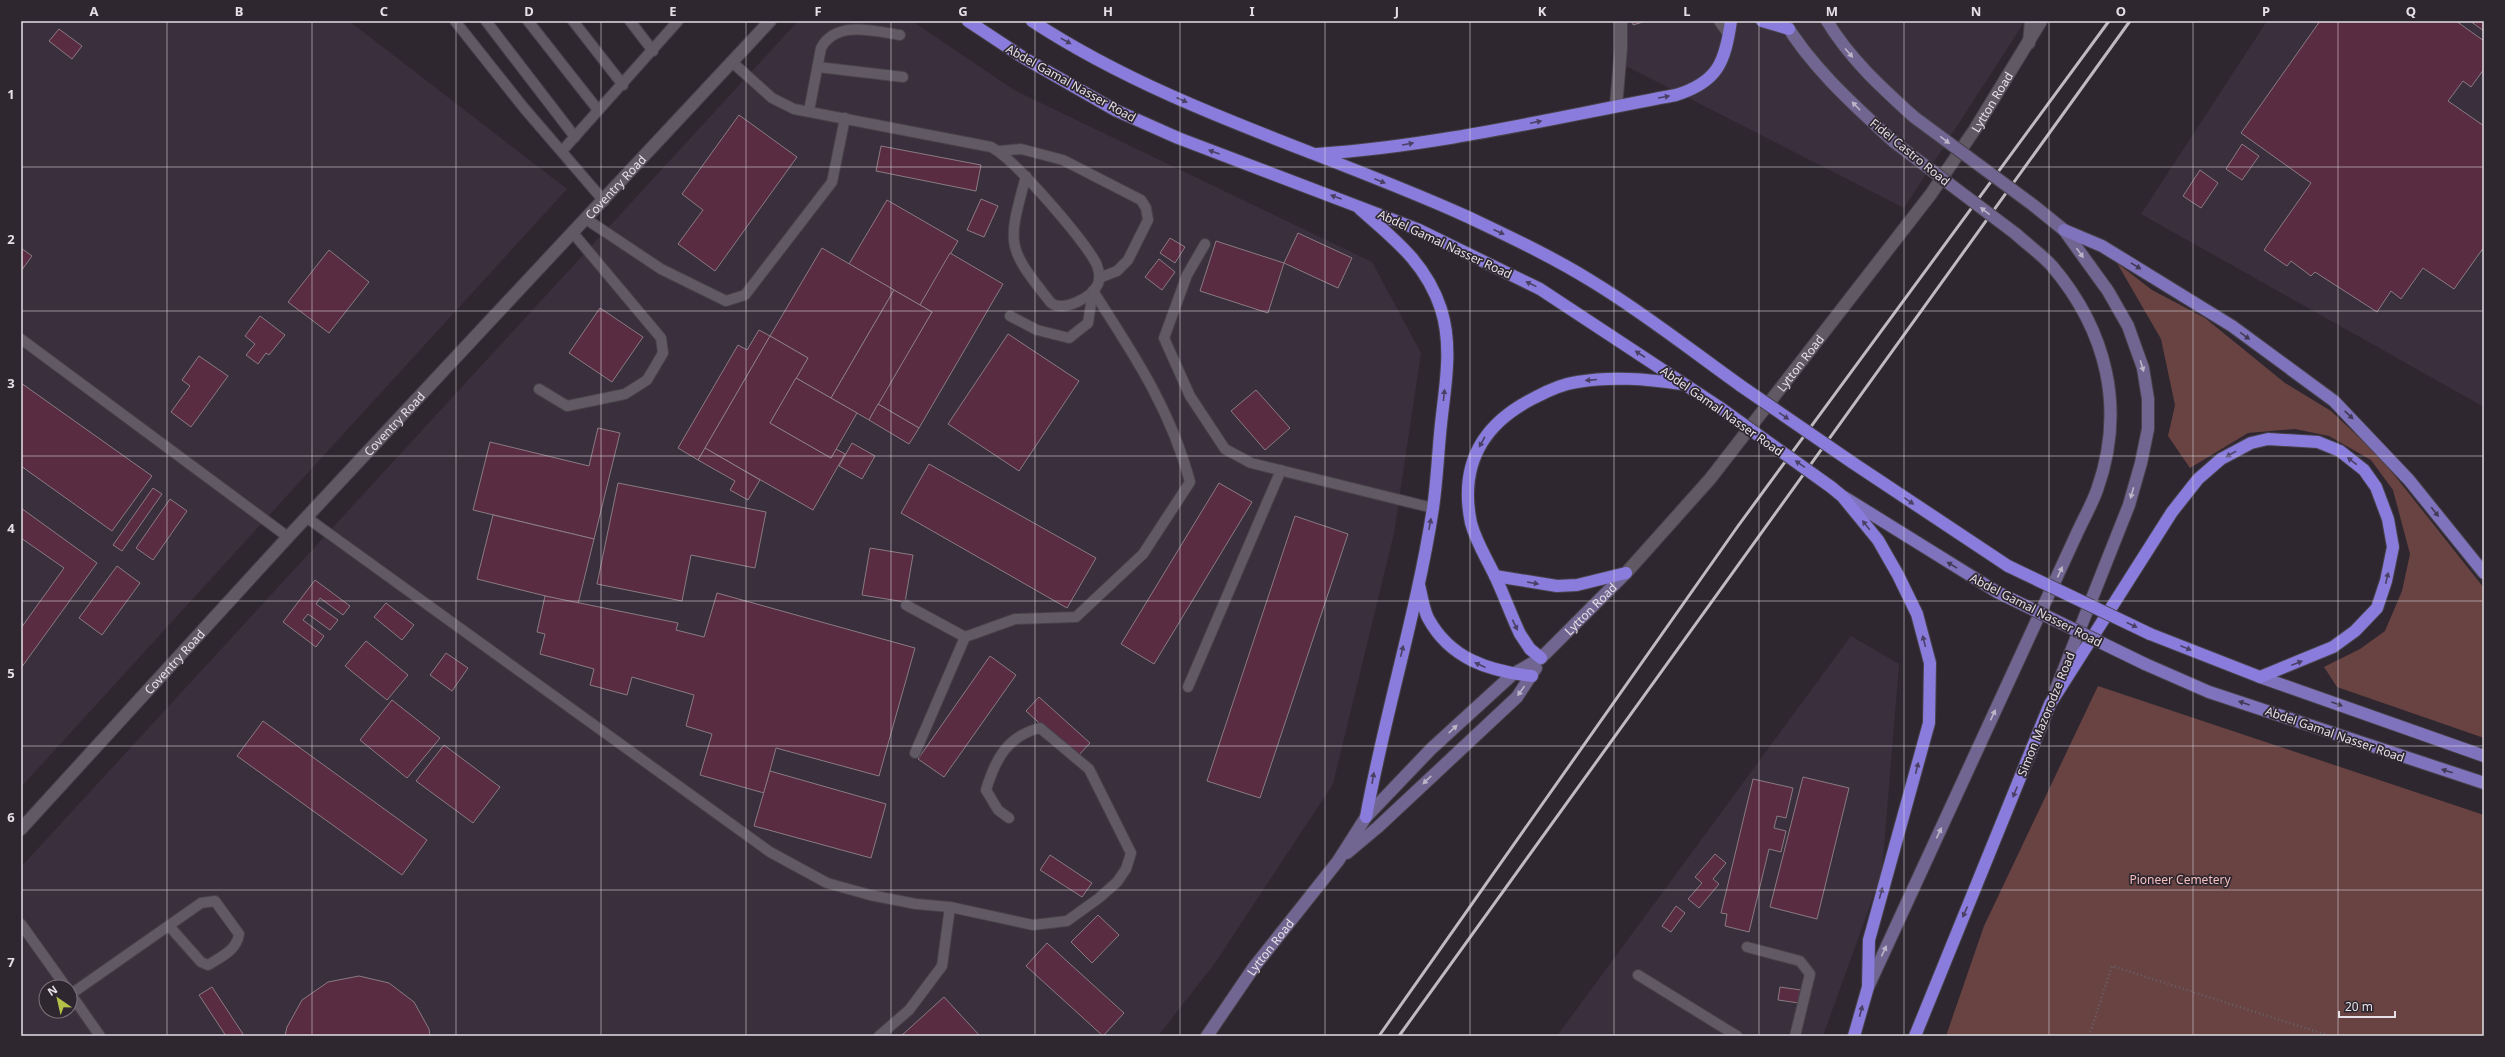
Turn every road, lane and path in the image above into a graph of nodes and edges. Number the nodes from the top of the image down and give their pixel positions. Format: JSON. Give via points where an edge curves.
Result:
{"nodes":[{"id":1,"x":455,"y":21,"type":"edge"},
{"id":2,"x":486,"y":21,"type":"edge"},
{"id":3,"x":528,"y":21,"type":"edge"},
{"id":4,"x":573,"y":21,"type":"edge"},
{"id":5,"x":630,"y":21,"type":"edge"},
{"id":6,"x":770,"y":21,"type":"edge"},
{"id":7,"x":968,"y":21,"type":"edge"},
{"id":8,"x":1032,"y":21,"type":"edge"},
{"id":9,"x":1621,"y":21,"type":"edge"},
{"id":10,"x":1719,"y":21,"type":"edge"},
{"id":11,"x":1732,"y":21,"type":"edge"},
{"id":12,"x":1762,"y":21,"type":"edge"},
{"id":13,"x":1827,"y":21,"type":"edge"},
{"id":14,"x":2031,"y":21,"type":"edge"},
{"id":15,"x":2041,"y":21,"type":"edge"},
{"id":16,"x":674,"y":23,"type":"edge"},
{"id":17,"x":1787,"y":25,"type":"edge"},
{"id":18,"x":900,"y":34,"type":"dead end"},
{"id":19,"x":1729,"y":35,"type":"junction"},
{"id":20,"x":2029,"y":42,"type":"junction"},
{"id":21,"x":653,"y":51,"type":"junction"},
{"id":22,"x":732,"y":62,"type":"junction"},
{"id":23,"x":818,"y":67,"type":"junction"},
{"id":24,"x":903,"y":77,"type":"dead end"},
{"id":25,"x":623,"y":85,"type":"junction"},
{"id":26,"x":1616,"y":106,"type":"junction"},
{"id":27,"x":598,"y":110,"type":"junction"},
{"id":28,"x":809,"y":111,"type":"junction"},
{"id":29,"x":845,"y":118,"type":"junction"},
{"id":30,"x":575,"y":137,"type":"junction"},
{"id":31,"x":562,"y":151,"type":"junction"},
{"id":32,"x":999,"y":151,"type":"junction"},
{"id":33,"x":1314,"y":154,"type":"junction"},
{"id":34,"x":1026,"y":176,"type":"junction"},
{"id":35,"x":604,"y":201,"type":"junction"},
{"id":36,"x":1354,"y":203,"type":"junction"},
{"id":37,"x":586,"y":219,"type":"junction"},
{"id":38,"x":2064,"y":230,"type":"junction"},
{"id":39,"x":573,"y":233,"type":"junction"},
{"id":40,"x":1205,"y":244,"type":"dead end"},
{"id":41,"x":1100,"y":278,"type":"junction"},
{"id":42,"x":1093,"y":291,"type":"junction"},
{"id":43,"x":1010,"y":316,"type":"dead end"},
{"id":44,"x":21,"y":339,"type":"edge"},
{"id":45,"x":1685,"y":384,"type":"junction"},
{"id":46,"x":539,"y":389,"type":"dead end"},
{"id":47,"x":1281,"y":470,"type":"junction"},
{"id":48,"x":1842,"y":496,"type":"junction"},
{"id":49,"x":1433,"y":508,"type":"junction"},
{"id":50,"x":306,"y":517,"type":"junction"},
{"id":51,"x":288,"y":537,"type":"junction"},
{"id":52,"x":1626,"y":573,"type":"junction"},
{"id":53,"x":2484,"y":573,"type":"edge"},
{"id":54,"x":1495,"y":576,"type":"junction"},
{"id":55,"x":1418,"y":584,"type":"junction"},
{"id":56,"x":906,"y":606,"type":"dead end"},
{"id":57,"x":964,"y":637,"type":"junction"},
{"id":58,"x":1541,"y":658,"type":"junction"},
{"id":59,"x":1513,"y":674,"type":"junction"},
{"id":60,"x":1532,"y":676,"type":"junction"},
{"id":61,"x":2260,"y":677,"type":"junction"},
{"id":62,"x":1188,"y":687,"type":"dead end"},
{"id":63,"x":2050,"y":704,"type":"junction"},
{"id":64,"x":915,"y":753,"type":"dead end"},
{"id":65,"x":2484,"y":756,"type":"edge"},
{"id":66,"x":2484,"y":783,"type":"edge"},
{"id":67,"x":1366,"y":817,"type":"junction"},
{"id":68,"x":1009,"y":818,"type":"dead end"},
{"id":69,"x":21,"y":829,"type":"edge"},
{"id":70,"x":1338,"y":861,"type":"junction"},
{"id":71,"x":950,"y":907,"type":"junction"},
{"id":72,"x":21,"y":924,"type":"edge"},
{"id":73,"x":169,"y":926,"type":"junction"},
{"id":74,"x":1747,"y":947,"type":"dead end"},
{"id":75,"x":1638,"y":975,"type":"dead end"},
{"id":76,"x":60,"y":979,"type":"edge"},
{"id":77,"x":78,"y":985,"type":"edge"},
{"id":78,"x":1868,"y":987,"type":"junction"},
{"id":79,"x":78,"y":1004,"type":"edge"},
{"id":80,"x":100,"y":1036,"type":"edge"},
{"id":81,"x":879,"y":1036,"type":"edge"},
{"id":82,"x":1207,"y":1036,"type":"edge"},
{"id":83,"x":1737,"y":1036,"type":"edge"},
{"id":84,"x":1795,"y":1036,"type":"edge"},
{"id":85,"x":1854,"y":1036,"type":"edge"},
{"id":86,"x":1915,"y":1036,"type":"edge"},
{"id":87,"x":2089,"y":1036,"type":"edge"},
{"id":88,"x":2330,"y":1036,"type":"edge"}],
"edges":[{"from":1,"to":31,"type":"lane","via":[[524,108]]},
{"from":2,"to":30,"type":"lane"},
{"from":3,"to":27,"type":"lane"},
{"from":4,"to":25,"type":"lane"},
{"from":5,"to":21,"type":"lane"},
{"from":6,"to":22,"type":"street","name":"Coventry Road"},
{"from":36,"to":7,"type":"highway","name":"Abdel Gamal Nasser Road","one_way":true,"via":[[1178,138],[1115,110],[1024,58]]},
{"from":8,"to":33,"type":"highway","one_way":true,"via":[[1127,74],[1187,102]]},
{"from":9,"to":26,"type":"street"},
{"from":10,"to":19,"type":"lane"},
{"from":11,"to":19,"type":"highway"},
{"from":12,"to":17,"type":"highway"},
{"from":13,"to":38,"type":"main road","name":"Simon Mazorodze Road","one_way":true,"bridge":true,"via":[[1840,42],[1871,77],[1914,117]]},
{"from":14,"to":20,"type":"street"},
{"from":15,"to":20,"type":"street","name":"Lytton Road"},
{"from":16,"to":21,"type":"lane"},
{"from":78,"to":17,"type":"main road","name":"Fidel Castro Road","one_way":true,"bridge":true,"via":[[2097,489],[2104,462],[2112,406],[2107,373],[2097,338],[2078,302],[2051,266],[2016,234],[1894,142],[1857,108]]},
{"from":18,"to":23,"type":"lane","via":[[860,29],[836,33],[826,40],[821,48]]},
{"from":26,"to":19,"type":"highway","one_way":true,"via":[[1695,89],[1713,76],[1723,61]]},
{"from":20,"to":52,"type":"street","name":"Lytton Road","via":[[1975,129],[1926,200],[1710,479]]},
{"from":21,"to":25,"type":"lane"},
{"from":22,"to":28,"type":"lane","via":[[772,98],[794,109]]},
{"from":22,"to":35,"type":"street","name":"Coventry Road"},
{"from":23,"to":24,"type":"lane"},
{"from":23,"to":28,"type":"lane"},
{"from":25,"to":27,"type":"lane"},
{"from":33,"to":26,"type":"highway","one_way":true,"via":[[1367,151],[1522,126]]},
{"from":27,"to":30,"type":"lane"},
{"from":28,"to":29,"type":"lane"},
{"from":29,"to":32,"type":"lane","via":[[992,147]]},
{"from":29,"to":37,"type":"lane","via":[[832,182],[745,295],[726,301],[661,269]]},
{"from":30,"to":31,"type":"lane"},
{"from":31,"to":35,"type":"lane"},
{"from":32,"to":34,"type":"lane"},
{"from":32,"to":41,"type":"lane","via":[[1021,149],[1063,160],[1141,200],[1146,208],[1148,220],[1128,260],[1117,270]]},
{"from":33,"to":61,"type":"highway","one_way":true,"bridge":true,"via":[[1466,216],[1593,282],[1853,464],[2008,566],[2150,634]]},
{"from":34,"to":41,"type":"lane","via":[[1092,255]]},
{"from":34,"to":42,"type":"lane","via":[[1012,227],[1016,255],[1056,307],[1068,307]]},
{"from":35,"to":37,"type":"street","name":"Coventry Road"},
{"from":45,"to":36,"type":"highway","name":"Abdel Gamal Nasser Road","one_way":true,"via":[[1540,289],[1416,229]]},
{"from":49,"to":36,"type":"highway","one_way":true,"via":[[1448,338],[1430,284],[1412,255]]},
{"from":37,"to":39,"type":"street","name":"Coventry Road"},
{"from":38,"to":53,"type":"main road","one_way":true,"via":[[2102,246],[2232,326],[2334,401],[2409,480]]},
{"from":38,"to":63,"type":"main road","name":"Simon Mazorodze Road","one_way":true,"via":[[2108,291],[2128,326],[2143,368],[2148,399],[2148,429],[2141,463],[2115,544]]},
{"from":39,"to":46,"type":"lane","via":[[661,338],[664,353],[647,380],[625,394],[567,406]]},
{"from":39,"to":50,"type":"street","name":"Coventry Road"},
{"from":40,"to":47,"type":"lane","via":[[1186,275],[1164,338],[1190,396],[1225,449],[1251,462]]},
{"from":41,"to":42,"type":"lane"},
{"from":42,"to":43,"type":"lane","via":[[1088,323],[1069,338],[1037,330]]},
{"from":42,"to":57,"type":"lane","via":[[1162,404],[1181,448],[1190,482],[1143,554],[1076,617],[1015,619]]},
{"from":44,"to":51,"type":"lane"},
{"from":48,"to":45,"type":"highway","name":"Abdel Gamal Nasser Road","one_way":true,"bridge":true},
{"from":45,"to":54,"type":"highway","one_way":true,"via":[[1634,377],[1575,382],[1524,403],[1488,431],[1474,456],[1468,479],[1468,497],[1472,524]]},
{"from":47,"to":49,"type":"lane"},
{"from":47,"to":62,"type":"lane"},
{"from":66,"to":48,"type":"main road","name":"Abdel Gamal Nasser Road","one_way":true,"bridge":true,"via":[[2209,692],[2145,664],[1997,592]]},
{"from":78,"to":48,"type":"highway","one_way":true,"via":[[1869,940],[1929,723],[1930,663],[1917,614],[1898,575],[1878,540]]},
{"from":55,"to":49,"type":"highway","one_way":true},
{"from":50,"to":51,"type":"street","name":"Coventry Road"},
{"from":50,"to":71,"type":"lane","via":[[770,852],[826,882],[916,904]]},
{"from":51,"to":69,"type":"street","name":"Coventry Road"},
{"from":54,"to":52,"type":"highway","one_way":true,"via":[[1557,586],[1577,585]]},
{"from":52,"to":58,"type":"main road","name":"Lytton Road"},
{"from":54,"to":58,"type":"highway","one_way":true,"via":[[1520,634],[1530,649]]},
{"from":59,"to":55,"type":"highway","one_way":true,"via":[[1479,665],[1450,646],[1428,617]]},
{"from":67,"to":55,"type":"highway","one_way":true,"via":[[1379,747]]},
{"from":56,"to":57,"type":"lane"},
{"from":57,"to":64,"type":"lane"},
{"from":58,"to":59,"type":"main road","name":"Lytton Road"},
{"from":58,"to":60,"type":"main road","name":"Lytton Road"},
{"from":59,"to":60,"type":"highway"},
{"from":67,"to":59,"type":"main road","name":"Lytton Road","one_way":true,"via":[[1431,749]]},
{"from":60,"to":70,"type":"main road","name":"Lytton Road","one_way":true,"via":[[1517,697]]},
{"from":61,"to":63,"type":"highway","one_way":true,"via":[[2327,650],[2344,639],[2377,608],[2386,581],[2393,547],[2388,519],[2376,487],[2364,470],[2346,456],[2318,442],[2268,439],[2251,443],[2221,459],[2198,479],[2172,512]]},
{"from":61,"to":65,"type":"main road","one_way":true},
{"from":63,"to":86,"type":"highway","name":"Simon Mazorodze Road","one_way":true},
{"from":67,"to":70,"type":"main road","name":"Lytton Road"},
{"from":68,"to":71,"type":"lane","via":[[998,810],[986,790],[993,767],[1006,746],[1026,732],[1040,728],[1089,769],[1131,853],[1126,869],[1117,882],[1067,921],[1033,925]]},
{"from":70,"to":82,"type":"main road","name":"Lytton Road","via":[[1254,967]]},
{"from":71,"to":81,"type":"lane","via":[[942,966],[909,1010]]},
{"from":72,"to":76,"type":"lane"},
{"from":73,"to":73,"type":"lane","via":[[200,962],[208,965],[238,943],[239,934],[215,901],[201,903]]},
{"from":73,"to":77,"type":"lane"},
{"from":74,"to":84,"type":"lane","via":[[1800,961],[1810,974]]},
{"from":75,"to":83,"type":"lane"},
{"from":85,"to":78,"type":"highway","one_way":true},
{"from":79,"to":80,"type":"lane"},
{"from":87,"to":88,"type":"path","via":[[2112,966]]}]}
